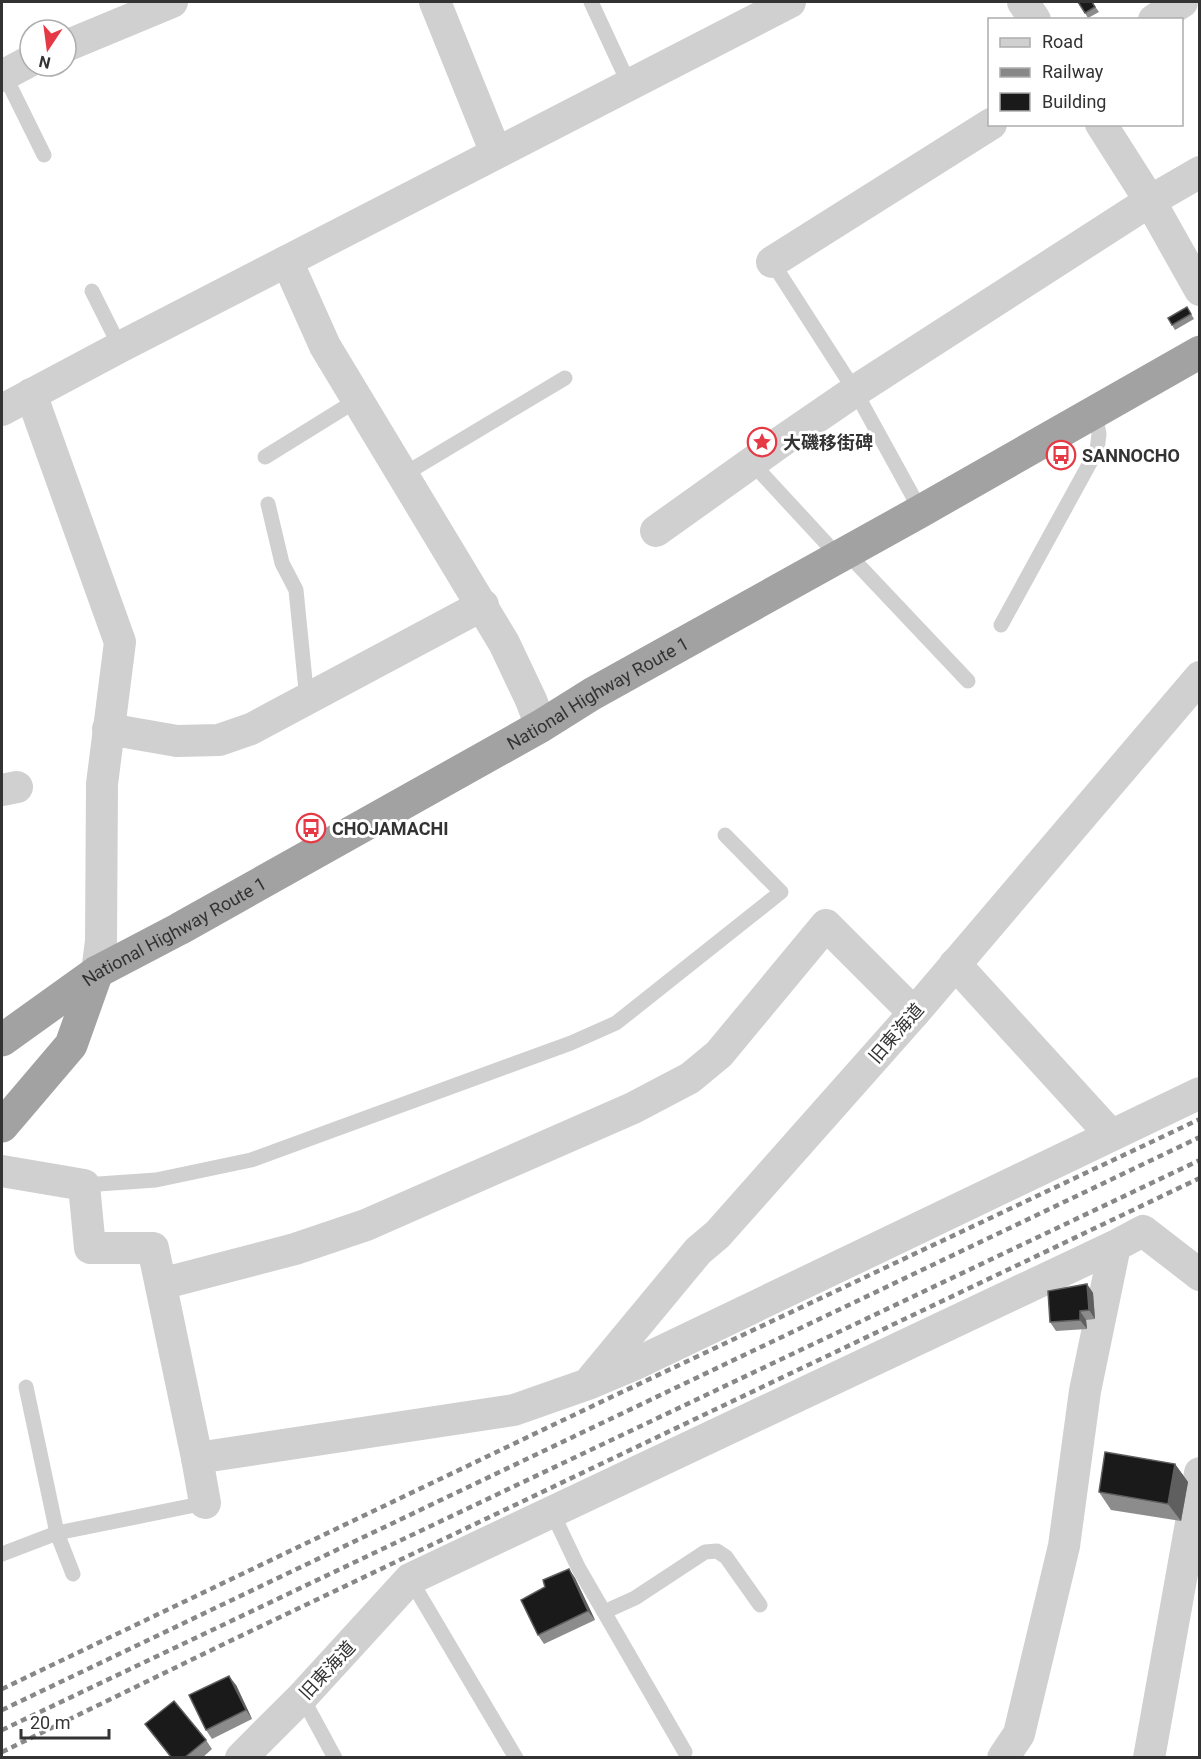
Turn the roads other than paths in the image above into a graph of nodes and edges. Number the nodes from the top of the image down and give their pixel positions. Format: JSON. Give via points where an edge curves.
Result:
{"nodes":[{"id":1,"x":172,"y":2,"type":"edge"},
{"id":2,"x":435,"y":2,"type":"edge"},
{"id":3,"x":591,"y":2,"type":"edge"},
{"id":4,"x":790,"y":2,"type":"edge"},
{"id":5,"x":1182,"y":2,"type":"edge"},
{"id":6,"x":1157,"y":18,"type":"edge"},
{"id":7,"x":78,"y":41,"type":"edge"},
{"id":8,"x":12,"y":70,"type":"edge"},
{"id":9,"x":629,"y":84,"type":"junction"},
{"id":10,"x":988,"y":126,"type":"edge"},
{"id":11,"x":1102,"y":126,"type":"edge"},
{"id":12,"x":496,"y":153,"type":"junction"},
{"id":13,"x":44,"y":155,"type":"dead end"},
{"id":14,"x":1200,"y":171,"type":"edge"},
{"id":15,"x":1150,"y":201,"type":"junction"},
{"id":16,"x":287,"y":261,"type":"junction"},
{"id":17,"x":772,"y":262,"type":"joint"},
{"id":18,"x":1200,"y":290,"type":"edge"},
{"id":19,"x":92,"y":291,"type":"dead end"},
{"id":20,"x":120,"y":347,"type":"junction"},
{"id":21,"x":1200,"y":352,"type":"edge"},
{"id":22,"x":566,"y":378,"type":"dead end"},
{"id":23,"x":855,"y":391,"type":"junction"},
{"id":24,"x":31,"y":394,"type":"junction"},
{"id":25,"x":357,"y":400,"type":"junction"},
{"id":26,"x":2,"y":410,"type":"edge"},
{"id":27,"x":1095,"y":412,"type":"junction"},
{"id":28,"x":265,"y":457,"type":"dead end"},
{"id":29,"x":752,"y":463,"type":"junction"},
{"id":30,"x":403,"y":475,"type":"junction"},
{"id":31,"x":268,"y":504,"type":"dead end"},
{"id":32,"x":921,"y":510,"type":"junction"},
{"id":33,"x":656,"y":531,"type":"dead end"},
{"id":34,"x":842,"y":554,"type":"junction"},
{"id":35,"x":483,"y":606,"type":"junction"},
{"id":36,"x":1001,"y":625,"type":"dead end"},
{"id":37,"x":1200,"y":677,"type":"edge"},
{"id":38,"x":968,"y":681,"type":"dead end"},
{"id":39,"x":307,"y":700,"type":"junction"},
{"id":40,"x":541,"y":726,"type":"junction"},
{"id":41,"x":108,"y":729,"type":"junction"},
{"id":42,"x":725,"y":835,"type":"dead end"},
{"id":43,"x":955,"y":964,"type":"junction"},
{"id":44,"x":98,"y":972,"type":"junction"},
{"id":45,"x":914,"y":1013,"type":"junction"},
{"id":46,"x":2,"y":1040,"type":"edge"},
{"id":47,"x":1200,"y":1093,"type":"edge"},
{"id":48,"x":2,"y":1126,"type":"edge"},
{"id":49,"x":1111,"y":1135,"type":"junction"},
{"id":50,"x":2,"y":1171,"type":"edge"},
{"id":51,"x":84,"y":1185,"type":"junction"},
{"id":52,"x":1115,"y":1246,"type":"junction"},
{"id":53,"x":1200,"y":1275,"type":"edge"},
{"id":54,"x":161,"y":1284,"type":"junction"},
{"id":55,"x":588,"y":1384,"type":"junction"},
{"id":56,"x":26,"y":1387,"type":"dead end"},
{"id":57,"x":197,"y":1458,"type":"junction"},
{"id":58,"x":1200,"y":1473,"type":"edge"},
{"id":59,"x":205,"y":1503,"type":"joint"},
{"id":60,"x":552,"y":1512,"type":"junction"},
{"id":61,"x":57,"y":1533,"type":"junction"},
{"id":62,"x":2,"y":1554,"type":"edge"},
{"id":63,"x":73,"y":1574,"type":"dead end"},
{"id":64,"x":410,"y":1579,"type":"junction"},
{"id":65,"x":760,"y":1605,"type":"dead end"},
{"id":66,"x":604,"y":1612,"type":"junction"},
{"id":67,"x":302,"y":1697,"type":"junction"},
{"id":68,"x":685,"y":1752,"type":"dead end"},
{"id":69,"x":241,"y":1758,"type":"edge"},
{"id":70,"x":334,"y":1758,"type":"edge"},
{"id":71,"x":516,"y":1758,"type":"edge"},
{"id":72,"x":1003,"y":1758,"type":"edge"},
{"id":73,"x":1149,"y":1758,"type":"edge"}],
"edges":[{"from":1,"to":7,"type":"street"},
{"from":2,"to":12,"type":"street"},
{"from":3,"to":9,"type":"lane"},
{"from":4,"to":9,"type":"street"},
{"from":5,"to":6,"type":"street"},
{"from":8,"to":13,"type":"lane"},
{"from":9,"to":12,"type":"street"},
{"from":10,"to":17,"type":"street"},
{"from":11,"to":15,"type":"street"},
{"from":12,"to":16,"type":"street"},
{"from":14,"to":15,"type":"street"},
{"from":15,"to":18,"type":"street"},
{"from":15,"to":23,"type":"street"},
{"from":16,"to":20,"type":"street"},
{"from":16,"to":25,"type":"street","via":[[325,346]]},
{"from":17,"to":23,"type":"lane"},
{"from":19,"to":20,"type":"lane"},
{"from":20,"to":24,"type":"street"},
{"from":21,"to":27,"type":"highway","name":"National Highway Route 1"},
{"from":22,"to":30,"type":"lane"},
{"from":23,"to":29,"type":"street"},
{"from":23,"to":32,"type":"lane"},
{"from":24,"to":26,"type":"street"},
{"from":24,"to":41,"type":"street","via":[[120,642]]},
{"from":25,"to":28,"type":"lane"},
{"from":25,"to":30,"type":"street"},
{"from":27,"to":32,"type":"highway","name":"National Highway Route 1"},
{"from":27,"to":36,"type":"lane","via":[[1097,450]]},
{"from":29,"to":33,"type":"street"},
{"from":29,"to":34,"type":"lane"},
{"from":30,"to":35,"type":"street"},
{"from":31,"to":39,"type":"lane","via":[[282,563],[296,590]]},
{"from":32,"to":34,"type":"highway","name":"National Highway Route 1"},
{"from":34,"to":38,"type":"lane"},
{"from":34,"to":40,"type":"highway","name":"National Highway Route 1"},
{"from":35,"to":39,"type":"street"},
{"from":35,"to":40,"type":"street"},
{"from":37,"to":43,"type":"street","name":"旧東海道"},
{"from":39,"to":41,"type":"street","via":[[251,729],[219,740],[177,741]]},
{"from":40,"to":44,"type":"highway","name":"National Highway Route 1"},
{"from":41,"to":44,"type":"street","via":[[102,784]]},
{"from":42,"to":51,"type":"lane","via":[[781,892],[616,1023],[250,1160],[156,1180]]},
{"from":43,"to":45,"type":"street","name":"旧東海道"},
{"from":43,"to":49,"type":"street"},
{"from":44,"to":46,"type":"highway","name":"National Highway Route 1"},
{"from":44,"to":48,"type":"highway","via":[[71,1045]]},
{"from":45,"to":54,"type":"street","via":[[826,925],[719,1054],[690,1078],[633,1108],[366,1225],[295,1249]]},
{"from":45,"to":55,"type":"street","name":"旧東海道","via":[[718,1234],[698,1251]]},
{"from":47,"to":49,"type":"street"},
{"from":49,"to":55,"type":"street"},
{"from":50,"to":51,"type":"street"},
{"from":51,"to":54,"type":"street","via":[[90,1248],[153,1248]]},
{"from":52,"to":53,"type":"street","via":[[1143,1231]]},
{"from":52,"to":60,"type":"street"},
{"from":52,"to":72,"type":"street","via":[[1085,1391],[1064,1546],[1019,1734]]},
{"from":54,"to":57,"type":"street"},
{"from":55,"to":57,"type":"street","via":[[514,1410]]},
{"from":56,"to":61,"type":"lane"},
{"from":57,"to":59,"type":"street"},
{"from":58,"to":73,"type":"street"},
{"from":59,"to":61,"type":"lane"},
{"from":60,"to":64,"type":"street"},
{"from":60,"to":66,"type":"lane"},
{"from":61,"to":62,"type":"lane"},
{"from":61,"to":63,"type":"lane"},
{"from":64,"to":67,"type":"street","name":"旧東海道"},
{"from":64,"to":71,"type":"lane"},
{"from":65,"to":66,"type":"lane","via":[[726,1557],[717,1551],[705,1552],[635,1598]]},
{"from":66,"to":68,"type":"lane"},
{"from":67,"to":69,"type":"street","name":"旧東海道"},
{"from":67,"to":70,"type":"lane"}]}
